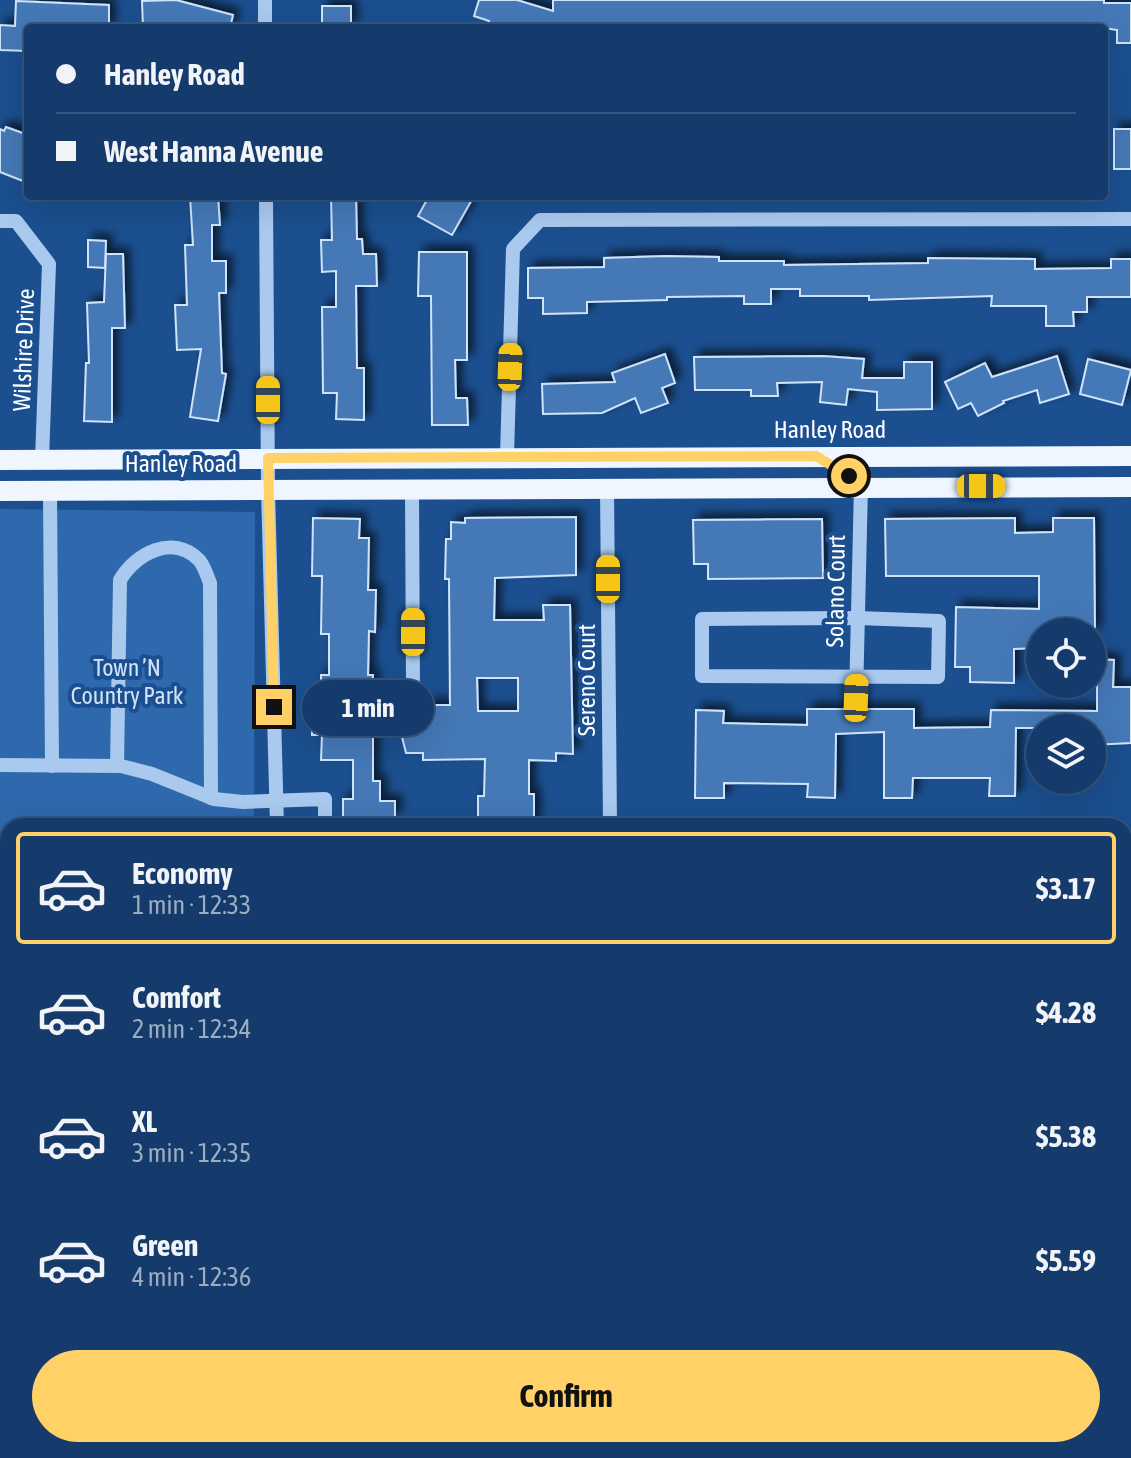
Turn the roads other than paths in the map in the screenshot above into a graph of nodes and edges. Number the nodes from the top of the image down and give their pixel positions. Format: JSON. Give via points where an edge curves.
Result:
{"nodes":[{"id":1,"x":265,"y":0,"type":"edge"},
{"id":2,"x":265,"y":24,"type":"edge"},
{"id":3,"x":266,"y":200,"type":"edge"},
{"id":4,"x":1131,"y":219,"type":"edge"},
{"id":5,"x":0,"y":221,"type":"edge"},
{"id":6,"x":507,"y":456,"type":"junction"},
{"id":7,"x":816,"y":456,"type":"junction"},
{"id":8,"x":1131,"y":456,"type":"edge"},
{"id":9,"x":939,"y":457,"type":"junction"},
{"id":10,"x":268,"y":458,"type":"junction"},
{"id":11,"x":0,"y":460,"type":"edge"},
{"id":12,"x":42,"y":460,"type":"junction"},
{"id":13,"x":607,"y":486,"type":"junction"},
{"id":14,"x":861,"y":486,"type":"junction"},
{"id":15,"x":1131,"y":487,"type":"edge"},
{"id":16,"x":412,"y":489,"type":"junction"},
{"id":17,"x":268,"y":490,"type":"junction"},
{"id":18,"x":0,"y":491,"type":"edge"},
{"id":19,"x":50,"y":491,"type":"junction"},
{"id":20,"x":858,"y":618,"type":"junction"},
{"id":21,"x":856,"y":679,"type":"junction"},
{"id":22,"x":413,"y":689,"type":"dead end"},
{"id":23,"x":856,"y":698,"type":"dead end"},
{"id":24,"x":0,"y":765,"type":"edge"},
{"id":25,"x":52,"y":766,"type":"junction"},
{"id":26,"x":117,"y":766,"type":"junction"},
{"id":27,"x":211,"y":798,"type":"junction"},
{"id":28,"x":276,"y":800,"type":"junction"},
{"id":29,"x":277,"y":818,"type":"edge"},
{"id":30,"x":325,"y":818,"type":"edge"},
{"id":31,"x":610,"y":818,"type":"edge"}],
"edges":[{"from":1,"to":2,"type":"street"},
{"from":3,"to":10,"type":"street"},
{"from":4,"to":6,"type":"street","via":[[540,220],[513,249]]},
{"from":5,"to":12,"type":"street","name":"Wilshire Drive","via":[[16,221],[49,264]]},
{"from":6,"to":7,"type":"main road","name":"Hanley Road"},
{"from":6,"to":10,"type":"main road","name":"Hanley Road"},
{"from":7,"to":9,"type":"main road","name":"Hanley Road"},
{"from":7,"to":14,"type":"main road"},
{"from":8,"to":9,"type":"main road","name":"Hanley Road"},
{"from":9,"to":14,"type":"main road","via":[[888,470]]},
{"from":10,"to":12,"type":"main road","name":"Hanley Road"},
{"from":10,"to":17,"type":"street"},
{"from":11,"to":12,"type":"main road","name":"Hanley Road"},
{"from":13,"to":14,"type":"main road","name":"Hanley Road"},
{"from":13,"to":16,"type":"main road","name":"Hanley Road"},
{"from":13,"to":31,"type":"street","name":"Sereno Court"},
{"from":14,"to":15,"type":"main road","name":"Hanley Road"},
{"from":14,"to":20,"type":"street","name":"Solano Court"},
{"from":16,"to":17,"type":"main road","name":"Hanley Road"},
{"from":16,"to":22,"type":"street"},
{"from":17,"to":19,"type":"main road","name":"Hanley Road"},
{"from":17,"to":28,"type":"street"},
{"from":18,"to":19,"type":"main road","name":"Hanley Road"},
{"from":19,"to":25,"type":"street"},
{"from":20,"to":21,"type":"street","name":"Solano Court"},
{"from":20,"to":21,"type":"street","via":[[939,621],[938,677]]},
{"from":20,"to":21,"type":"street","via":[[702,619],[702,676]]},
{"from":21,"to":23,"type":"street","name":"Solano Court"},
{"from":24,"to":25,"type":"street"},
{"from":25,"to":26,"type":"street"},
{"from":26,"to":27,"type":"street"},
{"from":26,"to":27,"type":"street","via":[[120,580],[131,561],[152,550],[178,549],[199,560],[210,583]]},
{"from":27,"to":28,"type":"street"},
{"from":28,"to":29,"type":"street"},
{"from":28,"to":30,"type":"street","via":[[325,799]]}]}
